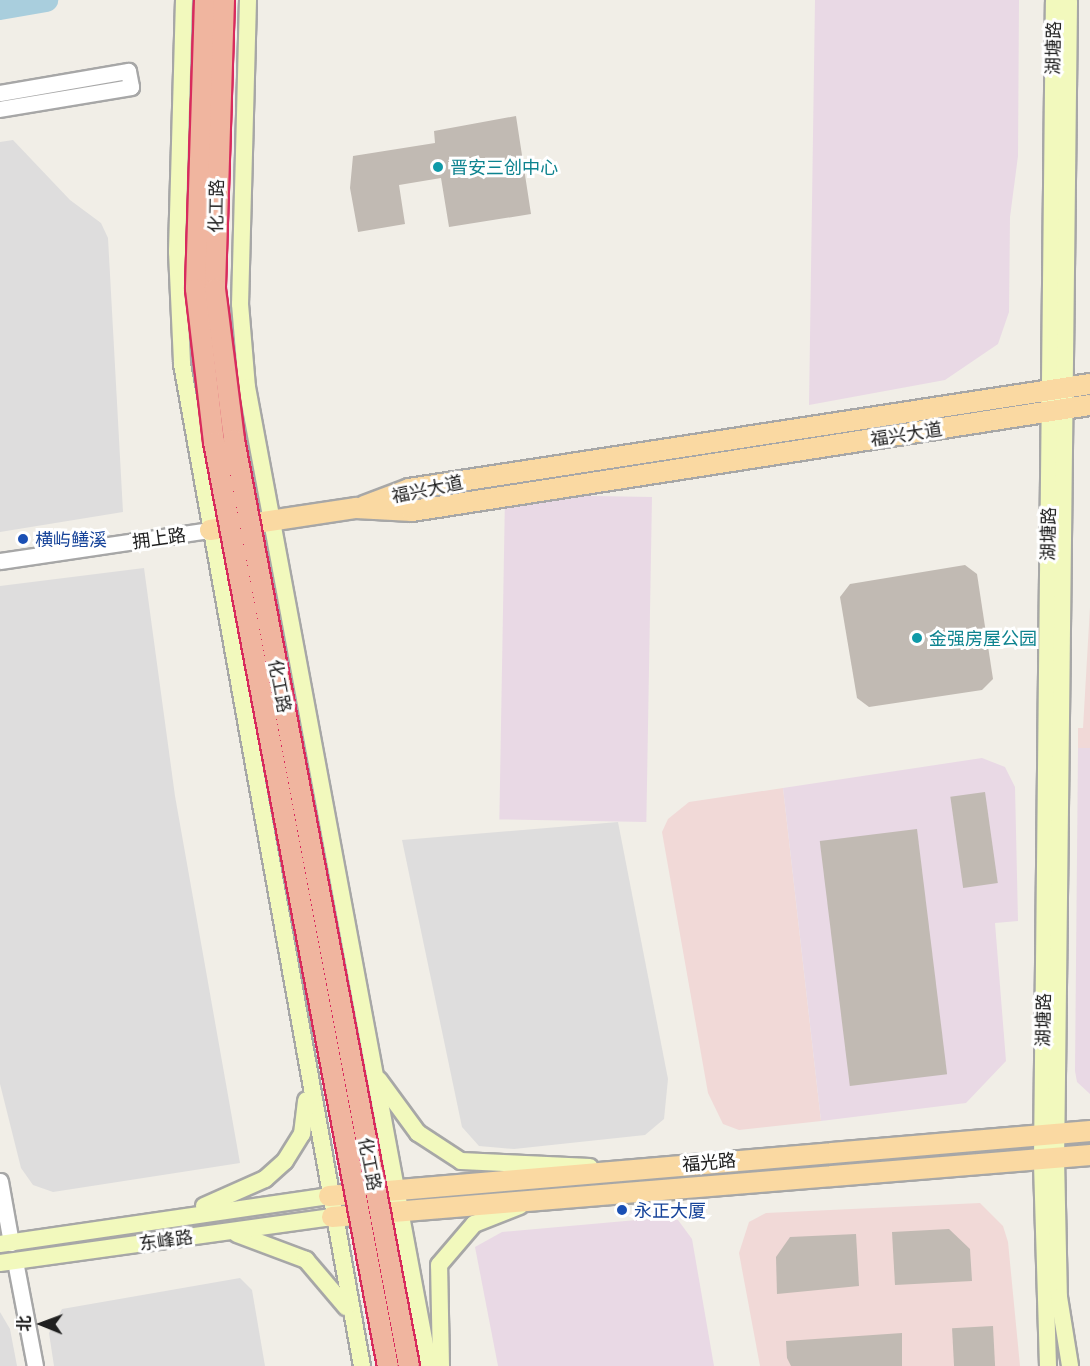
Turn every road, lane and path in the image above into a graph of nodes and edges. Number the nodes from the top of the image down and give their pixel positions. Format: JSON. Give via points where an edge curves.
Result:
{"nodes":[{"id":1,"x":184,"y":0,"type":"edge"},
{"id":2,"x":205,"y":0,"type":"edge"},
{"id":3,"x":224,"y":0,"type":"edge"},
{"id":4,"x":248,"y":0,"type":"edge"},
{"id":5,"x":0,"y":93,"type":"edge"},
{"id":6,"x":0,"y":109,"type":"edge"},
{"id":7,"x":1090,"y":384,"type":"edge"},
{"id":8,"x":1056,"y":389,"type":"junction"},
{"id":9,"x":1090,"y":405,"type":"edge"},
{"id":10,"x":1056,"y":410,"type":"junction"},
{"id":11,"x":356,"y":508,"type":"junction"},
{"id":12,"x":271,"y":521,"type":"junction"},
{"id":13,"x":210,"y":530,"type":"junction"},
{"id":14,"x":0,"y":561,"type":"edge"},
{"id":15,"x":305,"y":1052,"type":"junction"},
{"id":16,"x":375,"y":1075,"type":"junction"},
{"id":17,"x":1090,"y":1131,"type":"edge"},
{"id":18,"x":1049,"y":1134,"type":"junction"},
{"id":19,"x":1090,"y":1155,"type":"edge"},
{"id":20,"x":1049,"y":1158,"type":"junction"},
{"id":21,"x":624,"y":1168,"type":"junction"},
{"id":22,"x":0,"y":1181,"type":"edge"},
{"id":23,"x":398,"y":1187,"type":"junction"},
{"id":24,"x":329,"y":1196,"type":"junction"},
{"id":25,"x":539,"y":1199,"type":"junction"},
{"id":26,"x":402,"y":1211,"type":"junction"},
{"id":27,"x":332,"y":1217,"type":"junction"},
{"id":28,"x":166,"y":1219,"type":"junction"},
{"id":29,"x":228,"y":1232,"type":"junction"},
{"id":30,"x":6,"y":1244,"type":"edge"},
{"id":31,"x":7,"y":1262,"type":"edge"},
{"id":32,"x":351,"y":1315,"type":"junction"},
{"id":33,"x":35,"y":1366,"type":"edge"},
{"id":34,"x":362,"y":1366,"type":"edge"},
{"id":35,"x":388,"y":1366,"type":"edge"},
{"id":36,"x":409,"y":1366,"type":"edge"},
{"id":37,"x":429,"y":1366,"type":"edge"},
{"id":38,"x":441,"y":1366,"type":"edge"},
{"id":39,"x":1048,"y":1366,"type":"edge"},
{"id":40,"x":1070,"y":1366,"type":"edge"}],
"edges":[{"from":1,"to":13,"type":"main road","via":[[177,252],[182,364]]},
{"from":2,"to":35,"type":"highway","name":"化工路","bridge":true,"via":[[196,289],[214,442]]},
{"from":3,"to":36,"type":"highway","name":"化工路","bridge":true,"via":[[215,289],[234,440]]},
{"from":4,"to":12,"type":"main road","via":[[240,304],[245,363]]},
{"from":5,"to":6,"type":"street","via":[[128,71],[131,87]]},
{"from":7,"to":8,"type":"main road","name":"福兴大道"},
{"from":8,"to":8,"type":"main road","name":"湖塘路","via":[[1069,2],[1054,2]]},
{"from":8,"to":10,"type":"main road","name":"湖塘路"},
{"from":8,"to":11,"type":"main road","name":"福兴大道","via":[[410,489]]},
{"from":9,"to":10,"type":"main road","name":"福兴大道"},
{"from":10,"to":11,"type":"main road","name":"福兴大道","via":[[412,511]]},
{"from":10,"to":18,"type":"main road","name":"湖塘路"},
{"from":11,"to":12,"type":"main road"},
{"from":12,"to":13,"type":"main road"},
{"from":12,"to":16,"type":"main road"},
{"from":13,"to":14,"type":"street","name":"拥上路"},
{"from":13,"to":15,"type":"main road"},
{"from":15,"to":24,"type":"main road"},
{"from":15,"to":28,"type":"main road","via":[[305,1121],[285,1161],[234,1196]]},
{"from":16,"to":21,"type":"main road","via":[[418,1133],[461,1161]]},
{"from":16,"to":23,"type":"main road"},
{"from":17,"to":18,"type":"main road","name":"福光路"},
{"from":18,"to":20,"type":"main road","name":"湖塘路"},
{"from":18,"to":21,"type":"main road","name":"福光路"},
{"from":19,"to":20,"type":"main road","name":"福光路"},
{"from":20,"to":25,"type":"main road","name":"福光路"},
{"from":20,"to":39,"type":"main road","name":"湖塘路"},
{"from":20,"to":40,"type":"main road","name":"湖塘路","via":[[1059,1297]]},
{"from":21,"to":23,"type":"main road","name":"福光路"},
{"from":22,"to":30,"type":"street"},
{"from":23,"to":24,"type":"main road","name":"福光路"},
{"from":23,"to":26,"type":"main road"},
{"from":24,"to":27,"type":"main road"},
{"from":24,"to":28,"type":"main road","name":"东峰路"},
{"from":25,"to":26,"type":"main road","name":"福光路"},
{"from":25,"to":38,"type":"main road","via":[[474,1224],[443,1257],[435,1281]]},
{"from":26,"to":27,"type":"main road","name":"福光路"},
{"from":26,"to":37,"type":"main road"},
{"from":27,"to":29,"type":"main road","name":"东峰路"},
{"from":27,"to":32,"type":"main road"},
{"from":28,"to":30,"type":"main road","name":"东峰路"},
{"from":29,"to":31,"type":"main road","name":"东峰路"},
{"from":29,"to":32,"type":"main road","via":[[306,1260],[336,1290]]},
{"from":31,"to":33,"type":"street"},
{"from":32,"to":34,"type":"main road"}]}
